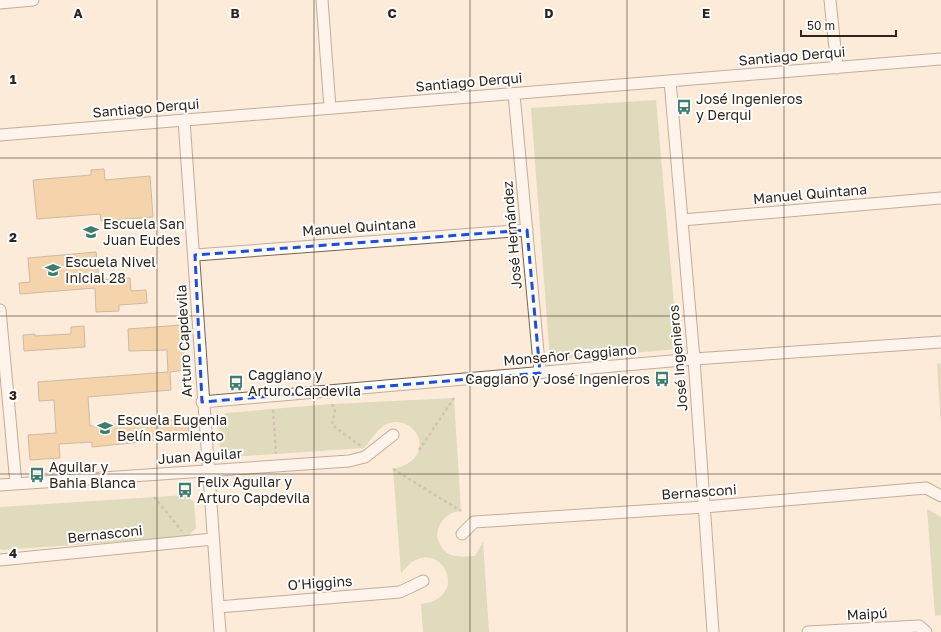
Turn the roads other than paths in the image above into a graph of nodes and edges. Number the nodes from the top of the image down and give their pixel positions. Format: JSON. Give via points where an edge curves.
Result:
{"nodes":[{"id":1,"x":33,"y":0,"type":"edge"},
{"id":2,"x":322,"y":0,"type":"edge"},
{"id":3,"x":830,"y":0,"type":"edge"},
{"id":4,"x":0,"y":3,"type":"edge"},
{"id":5,"x":941,"y":59,"type":"edge"},
{"id":6,"x":837,"y":68,"type":"junction"},
{"id":7,"x":670,"y":81,"type":"junction"},
{"id":8,"x":514,"y":94,"type":"junction"},
{"id":9,"x":330,"y":108,"type":"junction"},
{"id":10,"x":184,"y":120,"type":"junction"},
{"id":11,"x":0,"y":135,"type":"edge"},
{"id":12,"x":941,"y":198,"type":"edge"},
{"id":13,"x":682,"y":220,"type":"junction"},
{"id":14,"x":527,"y":230,"type":"junction"},
{"id":15,"x":195,"y":255,"type":"junction"},
{"id":16,"x":0,"y":310,"type":"edge"},
{"id":17,"x":941,"y":342,"type":"edge"},
{"id":18,"x":2,"y":347,"type":"edge"},
{"id":19,"x":694,"y":359,"type":"junction"},
{"id":20,"x":540,"y":373,"type":"junction"},
{"id":21,"x":202,"y":402,"type":"junction"},
{"id":22,"x":394,"y":435,"type":"dead end"},
{"id":23,"x":208,"y":470,"type":"junction"},
{"id":24,"x":16,"y":484,"type":"junction"},
{"id":25,"x":0,"y":485,"type":"edge"},
{"id":26,"x":941,"y":496,"type":"edge"},
{"id":27,"x":704,"y":507,"type":"junction"},
{"id":28,"x":462,"y":534,"type":"dead end"},
{"id":29,"x":213,"y":539,"type":"junction"},
{"id":30,"x":0,"y":560,"type":"edge"},
{"id":31,"x":423,"y":581,"type":"dead end"},
{"id":32,"x":218,"y":607,"type":"junction"},
{"id":33,"x":220,"y":632,"type":"edge"},
{"id":34,"x":712,"y":632,"type":"edge"},
{"id":35,"x":808,"y":632,"type":"edge"},
{"id":36,"x":926,"y":632,"type":"edge"}],
"edges":[{"from":1,"to":4,"type":"street"},
{"from":2,"to":9,"type":"street"},
{"from":3,"to":6,"type":"street"},
{"from":5,"to":6,"type":"street","name":"Santiago Derqui"},
{"from":6,"to":7,"type":"street","name":"Santiago Derqui"},
{"from":7,"to":8,"type":"street","name":"Santiago Derqui"},
{"from":7,"to":13,"type":"street","name":"José Ingenieros"},
{"from":8,"to":9,"type":"street","name":"Santiago Derqui"},
{"from":8,"to":14,"type":"street","name":"José Hernández"},
{"from":9,"to":10,"type":"street","name":"Santiago Derqui"},
{"from":10,"to":11,"type":"street","name":"Santiago Derqui"},
{"from":10,"to":15,"type":"street","name":"Arturo Capdevila"},
{"from":12,"to":13,"type":"street","name":"Manuel Quintana"},
{"from":13,"to":19,"type":"street","name":"José Ingenieros"},
{"from":14,"to":15,"type":"street","name":"Manuel Quintana"},
{"from":14,"to":20,"type":"street","name":"José Hernández"},
{"from":15,"to":21,"type":"street","name":"Arturo Capdevila"},
{"from":16,"to":18,"type":"street"},
{"from":17,"to":19,"type":"street","name":"Monseñor Caggiano"},
{"from":18,"to":24,"type":"street"},
{"from":19,"to":20,"type":"street","name":"Monseñor Caggiano"},
{"from":19,"to":27,"type":"street","name":"José Ingenieros"},
{"from":20,"to":21,"type":"street","name":"Monseñor Caggiano"},
{"from":21,"to":23,"type":"street","name":"Arturo Capdevila"},
{"from":22,"to":23,"type":"street","name":"Juan Aguilar","via":[[365,457],[349,461]]},
{"from":23,"to":24,"type":"street","name":"Juan Aguilar"},
{"from":23,"to":29,"type":"street","name":"Arturo Capdevila"},
{"from":24,"to":25,"type":"street","name":"Juan Aguilar"},
{"from":26,"to":27,"type":"street","name":"Bernasconi","via":[[926,488]]},
{"from":27,"to":28,"type":"street","name":"Bernasconi","via":[[474,522]]},
{"from":27,"to":34,"type":"street","name":"José Ingenieros"},
{"from":29,"to":30,"type":"street","name":"Bernasconi"},
{"from":29,"to":32,"type":"street","name":"Arturo Capdevila"},
{"from":31,"to":32,"type":"street","name":"O'Higgins","via":[[400,592]]},
{"from":32,"to":33,"type":"street","name":"Arturo Capdevila"},
{"from":35,"to":36,"type":"street","name":"Maipú","via":[[919,626]]}]}
